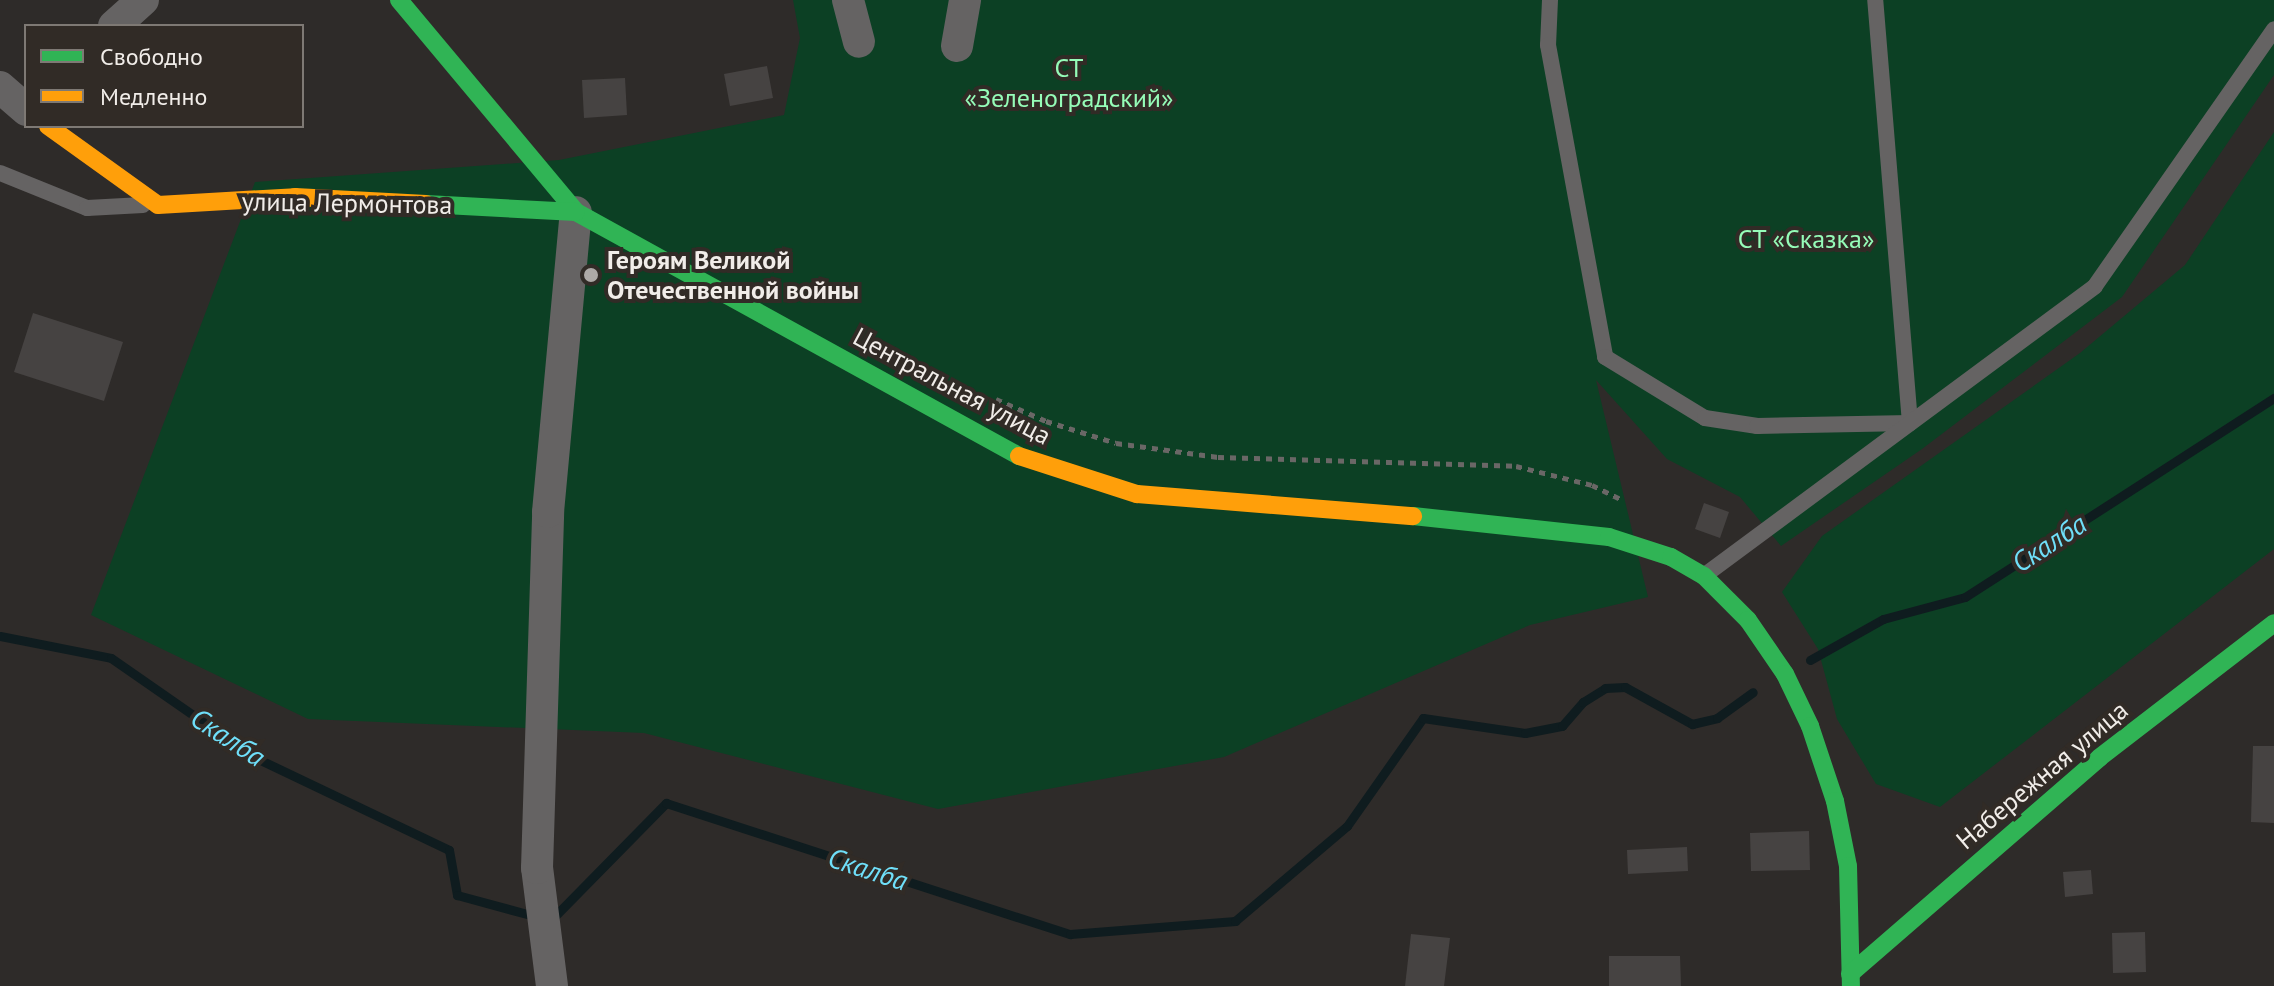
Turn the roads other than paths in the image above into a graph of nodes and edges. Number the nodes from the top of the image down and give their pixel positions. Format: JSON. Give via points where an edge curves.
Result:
{"nodes":[{"id":1,"x":143,"y":0,"type":"edge"},
{"id":2,"x":399,"y":0,"type":"edge"},
{"id":3,"x":848,"y":0,"type":"edge"},
{"id":4,"x":965,"y":0,"type":"edge"},
{"id":5,"x":1550,"y":0,"type":"edge"},
{"id":6,"x":1875,"y":0,"type":"edge"},
{"id":7,"x":116,"y":24,"type":"edge"},
{"id":8,"x":2274,"y":29,"type":"edge"},
{"id":9,"x":859,"y":42,"type":"dead end"},
{"id":10,"x":957,"y":46,"type":"dead end"},
{"id":11,"x":0,"y":87,"type":"edge"},
{"id":12,"x":24,"y":107,"type":"edge"},
{"id":13,"x":52,"y":128,"type":"edge"},
{"id":14,"x":0,"y":173,"type":"edge"},
{"id":15,"x":158,"y":205,"type":"junction"},
{"id":16,"x":576,"y":212,"type":"junction"},
{"id":17,"x":1910,"y":423,"type":"junction"},
{"id":18,"x":1704,"y":576,"type":"junction"},
{"id":19,"x":2270,"y":631,"type":"edge"},
{"id":20,"x":1850,"y":980,"type":"edge"},
{"id":21,"x":552,"y":986,"type":"edge"}],
"edges":[{"from":1,"to":7,"type":"street"},
{"from":2,"to":16,"type":"street","name":"Центральная улица"},
{"from":3,"to":9,"type":"street"},
{"from":4,"to":10,"type":"street"},
{"from":5,"to":17,"type":"lane","via":[[1548,45],[1605,357],[1705,418],[1757,426]]},
{"from":6,"to":17,"type":"lane"},
{"from":8,"to":17,"type":"lane","via":[[2095,286]]},
{"from":11,"to":12,"type":"street"},
{"from":13,"to":15,"type":"street"},
{"from":14,"to":15,"type":"lane","via":[[87,208]]},
{"from":15,"to":16,"type":"street","name":"улица Лермонтова","via":[[295,197]]},
{"from":16,"to":18,"type":"street","name":"Центральная улица","via":[[1018,456],[1137,494],[1490,522],[1609,537],[1671,557]]},
{"from":16,"to":21,"type":"street","via":[[548,512],[537,868]]},
{"from":17,"to":18,"type":"lane"},
{"from":18,"to":20,"type":"street","name":"Центральная улица","via":[[1748,620],[1785,674],[1810,726],[1835,801],[1848,866]]},
{"from":19,"to":20,"type":"street","name":"Набережная улица","via":[[2099,758]]}]}
